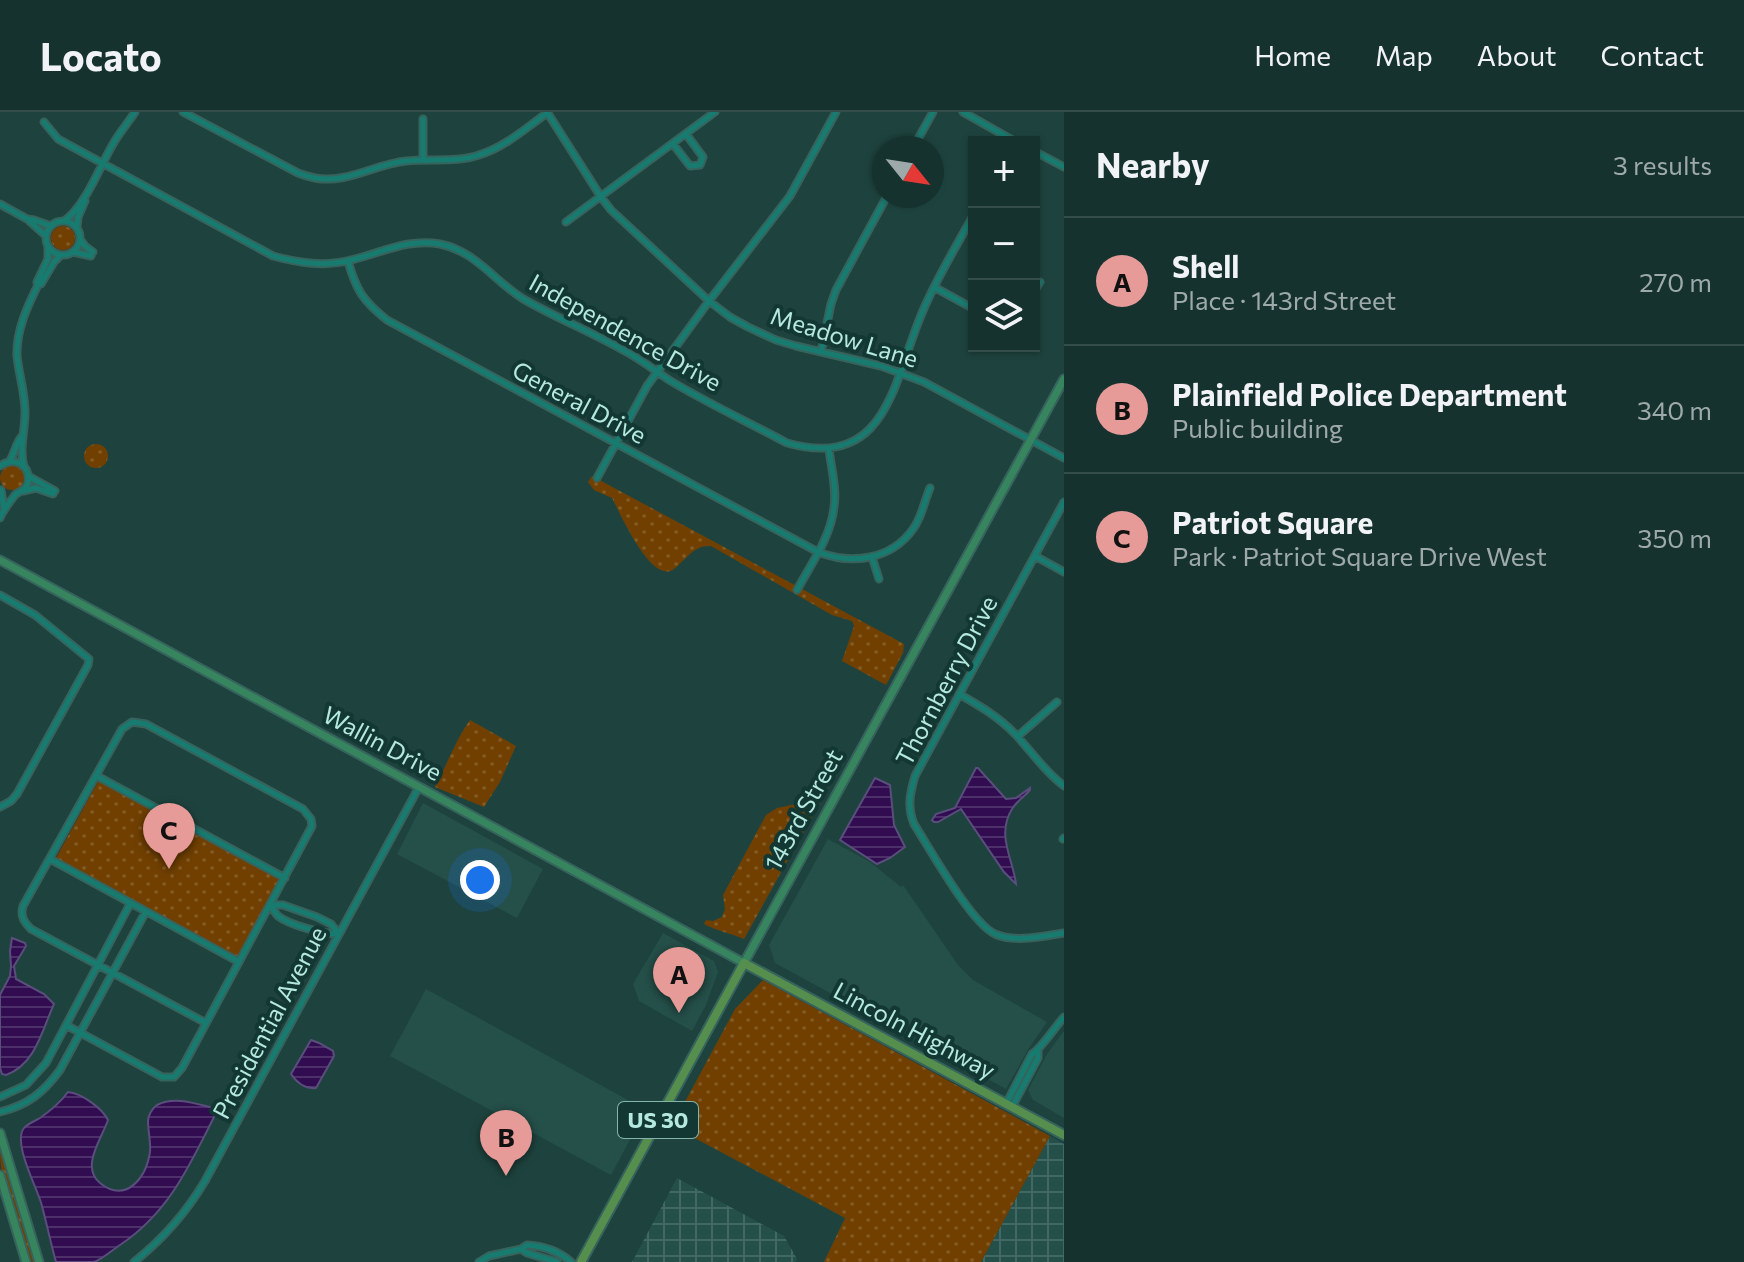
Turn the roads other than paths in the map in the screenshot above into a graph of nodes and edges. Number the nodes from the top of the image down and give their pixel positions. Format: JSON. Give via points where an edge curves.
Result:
{"nodes":[{"id":1,"x":135,"y":112,"type":"edge"},
{"id":2,"x":183,"y":112,"type":"edge"},
{"id":3,"x":547,"y":112,"type":"edge"},
{"id":4,"x":715,"y":112,"type":"edge"},
{"id":5,"x":836,"y":112,"type":"edge"},
{"id":6,"x":933,"y":112,"type":"edge"},
{"id":7,"x":963,"y":112,"type":"edge"},
{"id":8,"x":423,"y":119,"type":"dead end"},
{"id":9,"x":44,"y":122,"type":"dead end"},
{"id":10,"x":686,"y":134,"type":"junction"},
{"id":11,"x":920,"y":136,"type":"edge"},
{"id":12,"x":1005,"y":136,"type":"edge"},
{"id":13,"x":673,"y":144,"type":"junction"},
{"id":14,"x":1040,"y":154,"type":"edge"},
{"id":15,"x":423,"y":159,"type":"junction"},
{"id":16,"x":103,"y":163,"type":"junction"},
{"id":17,"x":1064,"y":167,"type":"edge"},
{"id":18,"x":601,"y":197,"type":"junction"},
{"id":19,"x":84,"y":198,"type":"junction"},
{"id":20,"x":0,"y":204,"type":"edge"},
{"id":21,"x":880,"y":208,"type":"edge"},
{"id":22,"x":27,"y":219,"type":"junction"},
{"id":23,"x":64,"y":221,"type":"junction"},
{"id":24,"x":566,"y":222,"type":"dead end"},
{"id":25,"x":968,"y":225,"type":"edge"},
{"id":26,"x":51,"y":226,"type":"junction"},
{"id":27,"x":76,"y":228,"type":"junction"},
{"id":28,"x":46,"y":236,"type":"junction"},
{"id":29,"x":80,"y":239,"type":"junction"},
{"id":30,"x":48,"y":247,"type":"junction"},
{"id":31,"x":72,"y":252,"type":"junction"},
{"id":32,"x":62,"y":255,"type":"junction"},
{"id":33,"x":348,"y":261,"type":"junction"},
{"id":34,"x":38,"y":285,"type":"junction"},
{"id":35,"x":934,"y":287,"type":"junction"},
{"id":36,"x":709,"y":301,"type":"junction"},
{"id":37,"x":968,"y":306,"type":"edge"},
{"id":38,"x":821,"y":352,"type":"junction"},
{"id":39,"x":657,"y":371,"type":"junction"},
{"id":40,"x":900,"y":372,"type":"junction"},
{"id":41,"x":1064,"y":379,"type":"edge"},
{"id":42,"x":23,"y":435,"type":"junction"},
{"id":43,"x":1031,"y":440,"type":"junction"},
{"id":44,"x":616,"y":443,"type":"junction"},
{"id":45,"x":829,"y":449,"type":"junction"},
{"id":46,"x":1064,"y":458,"type":"edge"},
{"id":47,"x":10,"y":461,"type":"junction"},
{"id":48,"x":0,"y":466,"type":"edge"},
{"id":49,"x":24,"y":467,"type":"junction"},
{"id":50,"x":28,"y":475,"type":"junction"},
{"id":51,"x":597,"y":478,"type":"dead end"},
{"id":52,"x":930,"y":488,"type":"dead end"},
{"id":53,"x":1,"y":490,"type":"edge"},
{"id":54,"x":19,"y":492,"type":"junction"},
{"id":55,"x":1064,"y":502,"type":"edge"},
{"id":56,"x":4,"y":509,"type":"junction"},
{"id":57,"x":0,"y":518,"type":"edge"},
{"id":58,"x":818,"y":552,"type":"junction"},
{"id":59,"x":1035,"y":556,"type":"junction"},
{"id":60,"x":872,"y":557,"type":"junction"},
{"id":61,"x":0,"y":560,"type":"edge"},
{"id":62,"x":1064,"y":572,"type":"edge"},
{"id":63,"x":879,"y":579,"type":"dead end"},
{"id":64,"x":797,"y":590,"type":"dead end"},
{"id":65,"x":0,"y":595,"type":"edge"},
{"id":66,"x":959,"y":694,"type":"junction"},
{"id":67,"x":1057,"y":702,"type":"dead end"},
{"id":68,"x":1018,"y":736,"type":"junction"},
{"id":69,"x":97,"y":776,"type":"junction"},
{"id":70,"x":1064,"y":786,"type":"edge"},
{"id":71,"x":419,"y":787,"type":"junction"},
{"id":72,"x":0,"y":807,"type":"edge"},
{"id":73,"x":50,"y":859,"type":"junction"},
{"id":74,"x":285,"y":878,"type":"junction"},
{"id":75,"x":130,"y":904,"type":"junction"},
{"id":76,"x":270,"y":905,"type":"junction"},
{"id":77,"x":145,"y":913,"type":"junction"},
{"id":78,"x":1064,"y":933,"type":"edge"},
{"id":79,"x":338,"y":934,"type":"junction"},
{"id":80,"x":239,"y":962,"type":"junction"},
{"id":81,"x":744,"y":963,"type":"junction"},
{"id":82,"x":99,"y":964,"type":"junction"},
{"id":83,"x":113,"y":972,"type":"junction"},
{"id":84,"x":1064,"y":1017,"type":"edge"},
{"id":85,"x":206,"y":1023,"type":"junction"},
{"id":86,"x":66,"y":1025,"type":"junction"},
{"id":87,"x":81,"y":1033,"type":"junction"},
{"id":88,"x":0,"y":1097,"type":"edge"},
{"id":89,"x":1009,"y":1105,"type":"junction"},
{"id":90,"x":0,"y":1112,"type":"edge"},
{"id":91,"x":0,"y":1133,"type":"edge"},
{"id":92,"x":1064,"y":1135,"type":"edge"},
{"id":93,"x":0,"y":1175,"type":"edge"},
{"id":94,"x":521,"y":1249,"type":"junction"},
{"id":95,"x":26,"y":1262,"type":"edge"},
{"id":96,"x":39,"y":1262,"type":"edge"},
{"id":97,"x":134,"y":1262,"type":"edge"},
{"id":98,"x":479,"y":1262,"type":"edge"},
{"id":99,"x":557,"y":1262,"type":"edge"},
{"id":100,"x":571,"y":1262,"type":"edge"},
{"id":101,"x":581,"y":1262,"type":"edge"}],
"edges":[{"from":1,"to":16,"type":"street"},
{"from":2,"to":15,"type":"street","via":[[315,178],[346,177]]},
{"from":3,"to":15,"type":"street","via":[[490,151],[461,160]]},
{"from":3,"to":18,"type":"street","name":"Meadow Lane"},
{"from":4,"to":10,"type":"street"},
{"from":5,"to":36,"type":"street","via":[[790,196]]},
{"from":6,"to":11,"type":"street"},
{"from":7,"to":12,"type":"street"},
{"from":8,"to":15,"type":"street"},
{"from":9,"to":16,"type":"street","name":"Independence Drive","via":[[58,139]]},
{"from":10,"to":13,"type":"street"},
{"from":10,"to":13,"type":"street","via":[[703,157],[700,165],[690,166]]},
{"from":13,"to":18,"type":"street"},
{"from":14,"to":17,"type":"street"},
{"from":16,"to":19,"type":"street"},
{"from":16,"to":33,"type":"street","name":"Independence Drive","via":[[273,256],[320,264]]},
{"from":18,"to":24,"type":"street"},
{"from":18,"to":36,"type":"street","name":"Meadow Lane"},
{"from":19,"to":23,"type":"street"},
{"from":19,"to":27,"type":"street"},
{"from":20,"to":22,"type":"street"},
{"from":21,"to":38,"type":"street","via":[[836,290]]},
{"from":22,"to":26,"type":"street"},
{"from":22,"to":28,"type":"street"},
{"from":23,"to":26,"type":"street"},
{"from":23,"to":27,"type":"street"},
{"from":25,"to":35,"type":"street"},
{"from":26,"to":28,"type":"street"},
{"from":27,"to":29,"type":"street"},
{"from":28,"to":30,"type":"street"},
{"from":29,"to":31,"type":"street"},
{"from":29,"to":31,"type":"street","via":[[92,254]]},
{"from":30,"to":32,"type":"street"},
{"from":30,"to":34,"type":"street"},
{"from":31,"to":32,"type":"street"},
{"from":32,"to":34,"type":"street"},
{"from":33,"to":39,"type":"street","name":"Independence Drive","via":[[399,245],[442,244],[480,263],[524,299]]},
{"from":33,"to":44,"type":"street","name":"General Drive","via":[[359,294],[387,320]]},
{"from":34,"to":42,"type":"street","via":[[25,312],[17,355],[25,402]]},
{"from":35,"to":37,"type":"street"},
{"from":35,"to":40,"type":"street"},
{"from":36,"to":38,"type":"street","name":"Meadow Lane","via":[[776,340]]},
{"from":36,"to":39,"type":"street"},
{"from":38,"to":40,"type":"street","name":"Meadow Lane"},
{"from":39,"to":44,"type":"street"},
{"from":39,"to":45,"type":"street","name":"Independence Drive","via":[[787,443]]},
{"from":40,"to":43,"type":"street","name":"Meadow Lane"},
{"from":40,"to":45,"type":"street","via":[[883,414],[869,430]]},
{"from":41,"to":43,"type":"street","name":"143rd Street"},
{"from":42,"to":47,"type":"street"},
{"from":42,"to":49,"type":"street"},
{"from":43,"to":46,"type":"street","name":"Meadow Lane"},
{"from":43,"to":81,"type":"street","name":"143rd Street"},
{"from":44,"to":51,"type":"street"},
{"from":44,"to":58,"type":"street","name":"General Drive"},
{"from":45,"to":58,"type":"street","via":[[834,510]]},
{"from":47,"to":48,"type":"street"},
{"from":47,"to":49,"type":"street"},
{"from":49,"to":50,"type":"street"},
{"from":50,"to":54,"type":"street"},
{"from":50,"to":54,"type":"street","via":[[54,492]]},
{"from":52,"to":60,"type":"street","via":[[913,529]]},
{"from":53,"to":54,"type":"street"},
{"from":53,"to":56,"type":"street"},
{"from":54,"to":56,"type":"street"},
{"from":55,"to":59,"type":"street","name":"Thornberry Drive"},
{"from":56,"to":57,"type":"street"},
{"from":58,"to":60,"type":"street","name":"General Drive","via":[[844,560]]},
{"from":58,"to":64,"type":"street"},
{"from":59,"to":62,"type":"street"},
{"from":59,"to":66,"type":"street","name":"Thornberry Drive"},
{"from":60,"to":63,"type":"street"},
{"from":61,"to":71,"type":"street","name":"Wallin Drive"},
{"from":65,"to":72,"type":"street","via":[[35,615],[89,659],[17,794]]},
{"from":66,"to":68,"type":"street"},
{"from":66,"to":78,"type":"street","name":"Thornberry Drive","via":[[915,776],[909,813],[985,929],[1014,938]]},
{"from":67,"to":68,"type":"street"},
{"from":68,"to":70,"type":"street"},
{"from":69,"to":73,"type":"street"},
{"from":69,"to":74,"type":"street"},
{"from":69,"to":74,"type":"street","via":[[122,729],[132,722],[146,724],[303,809],[312,826]]},
{"from":71,"to":79,"type":"street","name":"Presidential Avenue"},
{"from":71,"to":81,"type":"street","name":"Wallin Drive"},
{"from":73,"to":75,"type":"street"},
{"from":73,"to":82,"type":"street","via":[[23,906],[22,918],[31,929]]},
{"from":74,"to":76,"type":"street"},
{"from":75,"to":77,"type":"street"},
{"from":75,"to":82,"type":"street"},
{"from":76,"to":79,"type":"street","via":[[317,917]]},
{"from":76,"to":79,"type":"street","via":[[288,922]]},
{"from":76,"to":80,"type":"street"},
{"from":77,"to":80,"type":"street"},
{"from":77,"to":83,"type":"street"},
{"from":79,"to":97,"type":"street","name":"Presidential Avenue","via":[[192,1203]]},
{"from":80,"to":85,"type":"street"},
{"from":81,"to":89,"type":"main road","name":"Lincoln Highway"},
{"from":81,"to":101,"type":"main road","name":"143rd Street","number":"US 30"},
{"from":82,"to":83,"type":"street"},
{"from":82,"to":86,"type":"street"},
{"from":83,"to":85,"type":"street"},
{"from":83,"to":87,"type":"street"},
{"from":84,"to":89,"type":"street","via":[[1032,1054]]},
{"from":85,"to":87,"type":"street","via":[[182,1068],[169,1078]]},
{"from":86,"to":87,"type":"street"},
{"from":86,"to":88,"type":"street","via":[[36,1076]]},
{"from":87,"to":90,"type":"street","via":[[46,1089]]},
{"from":89,"to":92,"type":"main road","name":"Lincoln Highway"},
{"from":91,"to":96,"type":"street"},
{"from":93,"to":95,"type":"street"},
{"from":94,"to":98,"type":"street"},
{"from":94,"to":99,"type":"street"},
{"from":94,"to":100,"type":"street","via":[[544,1247]]}]}
